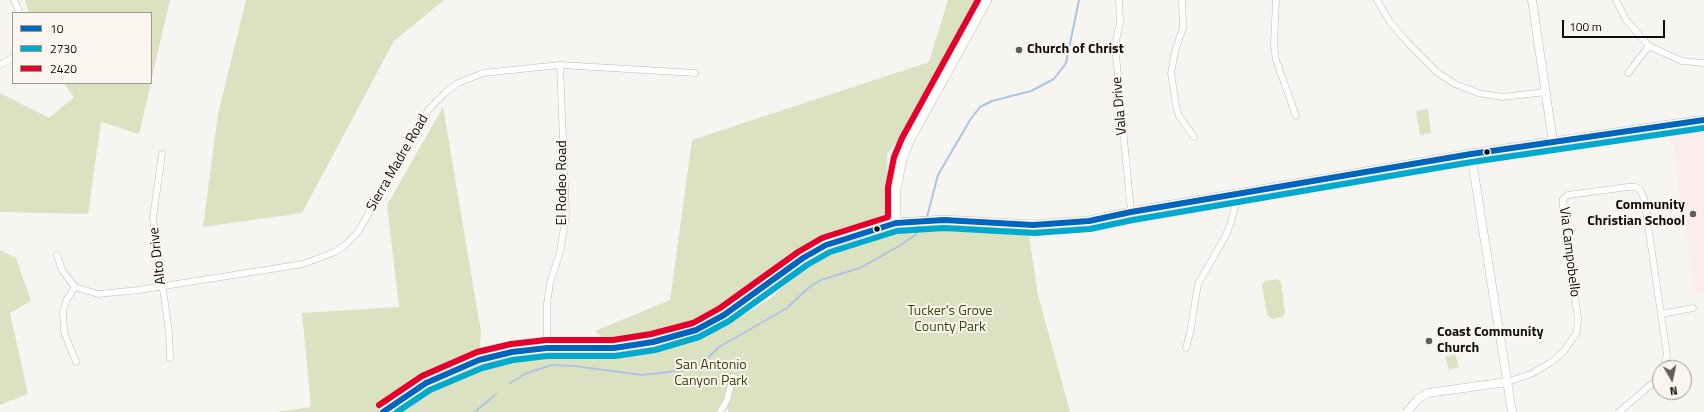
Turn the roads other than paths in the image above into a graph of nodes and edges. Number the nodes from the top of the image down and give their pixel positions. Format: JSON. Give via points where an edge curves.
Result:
{"nodes":[{"id":1,"x":14,"y":0,"type":"edge"},
{"id":2,"x":988,"y":0,"type":"edge"},
{"id":3,"x":1119,"y":0,"type":"edge"},
{"id":4,"x":1182,"y":0,"type":"edge"},
{"id":5,"x":1276,"y":0,"type":"edge"},
{"id":6,"x":1377,"y":0,"type":"edge"},
{"id":7,"x":1532,"y":0,"type":"edge"},
{"id":8,"x":1616,"y":0,"type":"edge"},
{"id":9,"x":20,"y":12,"type":"edge"},
{"id":10,"x":1649,"y":46,"type":"junction"},
{"id":11,"x":12,"y":59,"type":"edge"},
{"id":12,"x":1704,"y":63,"type":"edge"},
{"id":13,"x":0,"y":65,"type":"edge"},
{"id":14,"x":560,"y":65,"type":"junction"},
{"id":15,"x":695,"y":73,"type":"dead end"},
{"id":16,"x":1628,"y":73,"type":"dead end"},
{"id":17,"x":1546,"y":92,"type":"junction"},
{"id":18,"x":1296,"y":116,"type":"dead end"},
{"id":19,"x":1704,"y":120,"type":"edge"},
{"id":20,"x":1194,"y":137,"type":"dead end"},
{"id":21,"x":1553,"y":142,"type":"junction"},
{"id":22,"x":162,"y":154,"type":"dead end"},
{"id":23,"x":1471,"y":154,"type":"junction"},
{"id":24,"x":1239,"y":193,"type":"junction"},
{"id":25,"x":1131,"y":212,"type":"junction"},
{"id":26,"x":896,"y":223,"type":"junction"},
{"id":27,"x":57,"y":255,"type":"dead end"},
{"id":28,"x":161,"y":285,"type":"junction"},
{"id":29,"x":75,"y":288,"type":"junction"},
{"id":30,"x":1692,"y":308,"type":"dead end"},
{"id":31,"x":1661,"y":314,"type":"junction"},
{"id":32,"x":547,"y":348,"type":"junction"},
{"id":33,"x":1186,"y":348,"type":"dead end"},
{"id":34,"x":170,"y":358,"type":"dead end"},
{"id":35,"x":1665,"y":360,"type":"edge"},
{"id":36,"x":76,"y":362,"type":"dead end"},
{"id":37,"x":733,"y":377,"type":"dead end"},
{"id":38,"x":1507,"y":382,"type":"junction"},
{"id":39,"x":1652,"y":384,"type":"edge"},
{"id":40,"x":383,"y":412,"type":"edge"},
{"id":41,"x":720,"y":412,"type":"edge"},
{"id":42,"x":1407,"y":412,"type":"edge"},
{"id":43,"x":1512,"y":412,"type":"edge"},
{"id":44,"x":1619,"y":412,"type":"edge"}],
"edges":[{"from":1,"to":9,"type":"street"},
{"from":2,"to":26,"type":"main road","via":[[909,141],[902,159],[896,189]]},
{"from":3,"to":25,"type":"street","name":"Vala Drive","via":[[1120,23],[1115,45]]},
{"from":4,"to":20,"type":"street","via":[[1183,28],[1174,51],[1171,73],[1178,111]]},
{"from":5,"to":18,"type":"street","via":[[1276,60]]},
{"from":6,"to":17,"type":"street","via":[[1390,22],[1407,42],[1438,73],[1455,84],[1478,93],[1502,97]]},
{"from":7,"to":17,"type":"street"},
{"from":8,"to":10,"type":"street","via":[[1626,20]]},
{"from":10,"to":12,"type":"street","via":[[1682,61]]},
{"from":10,"to":16,"type":"street"},
{"from":11,"to":13,"type":"street"},
{"from":14,"to":15,"type":"street","name":"Sierra Madre Road"},
{"from":14,"to":28,"type":"street","name":"Sierra Madre Road","via":[[483,73],[458,83],[445,93],[429,109],[358,232],[335,252],[303,264]]},
{"from":14,"to":32,"type":"street","name":"El Rodeo Road","via":[[566,216],[560,252],[550,282]]},
{"from":17,"to":21,"type":"street"},
{"from":19,"to":21,"type":"main road"},
{"from":21,"to":23,"type":"main road"},
{"from":22,"to":28,"type":"street","name":"Alto Drive","via":[[154,218]]},
{"from":23,"to":24,"type":"main road"},
{"from":23,"to":38,"type":"street"},
{"from":24,"to":25,"type":"main road"},
{"from":24,"to":33,"type":"street","via":[[1225,237],[1198,284]]},
{"from":25,"to":26,"type":"main road","via":[[1066,224],[1033,225],[944,220]]},
{"from":26,"to":32,"type":"main road","via":[[826,245],[724,315],[674,338],[614,348]]},
{"from":27,"to":29,"type":"street","via":[[62,270]]},
{"from":28,"to":29,"type":"street","name":"Sierra Madre Road","via":[[110,294],[91,294]]},
{"from":28,"to":34,"type":"street","name":"Alto Drive","via":[[169,332]]},
{"from":29,"to":36,"type":"street","via":[[67,299],[63,311],[64,332]]},
{"from":30,"to":31,"type":"street"},
{"from":31,"to":35,"type":"street","name":"Via Campobello","via":[[1667,355]]},
{"from":31,"to":38,"type":"street","name":"Via Campobello","via":[[1644,198],[1640,190],[1628,187],[1568,195],[1563,199],[1563,209],[1578,319],[1577,332],[1564,351],[1553,361],[1531,374]]},
{"from":32,"to":40,"type":"main road","via":[[512,352],[453,370],[426,383]]},
{"from":37,"to":41,"type":"street","via":[[727,400]]},
{"from":38,"to":42,"type":"street","via":[[1428,393],[1418,399]]},
{"from":38,"to":43,"type":"street"},
{"from":39,"to":44,"type":"street"}]}
